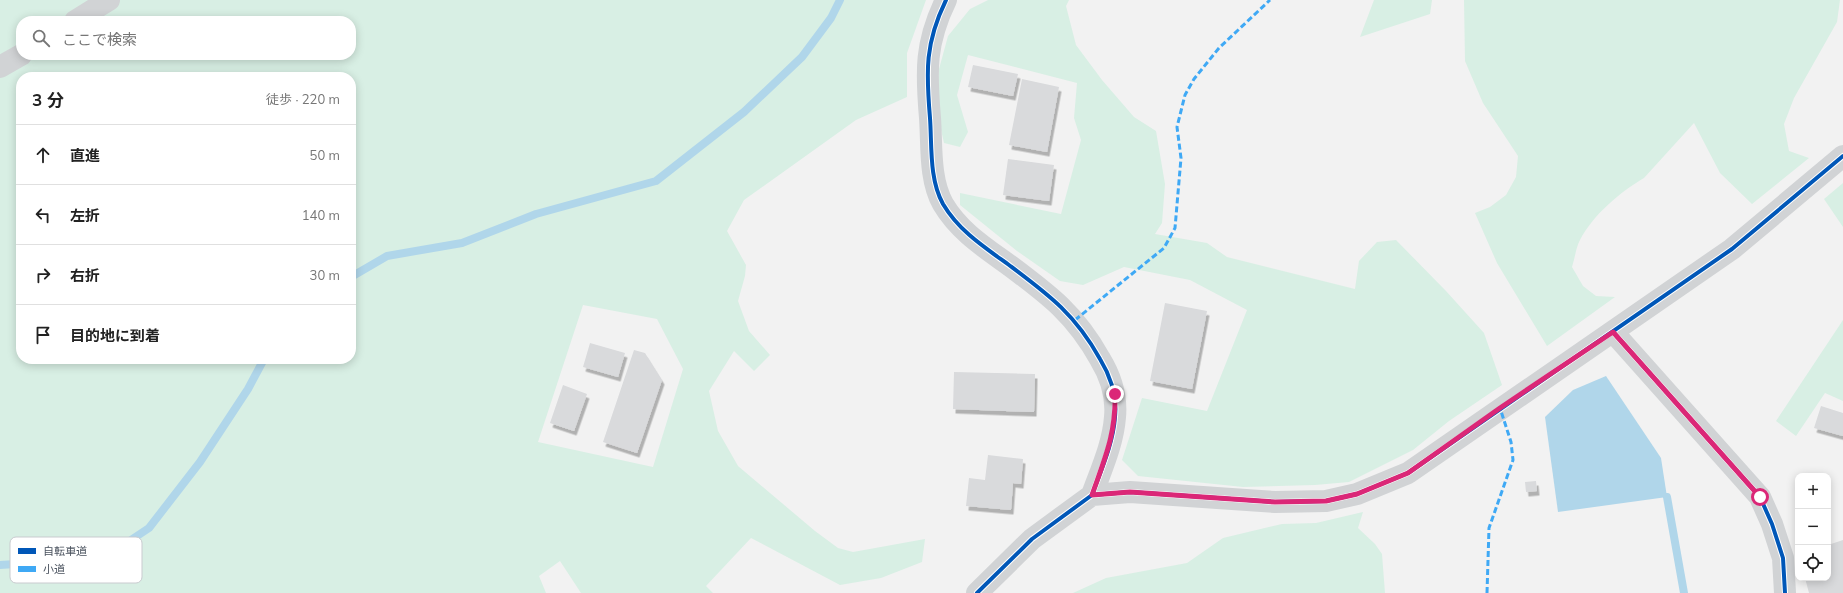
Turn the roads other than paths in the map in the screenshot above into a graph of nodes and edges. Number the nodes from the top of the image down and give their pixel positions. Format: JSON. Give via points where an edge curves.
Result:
{"nodes":[{"id":1,"x":109,"y":0,"type":"edge"},
{"id":2,"x":946,"y":0,"type":"edge"},
{"id":3,"x":83,"y":16,"type":"edge"},
{"id":4,"x":16,"y":58,"type":"edge"},
{"id":5,"x":0,"y":68,"type":"edge"},
{"id":6,"x":1843,"y":156,"type":"edge"},
{"id":7,"x":1613,"y":332,"type":"junction"},
{"id":8,"x":1092,"y":495,"type":"junction"},
{"id":9,"x":977,"y":593,"type":"edge"},
{"id":10,"x":1785,"y":593,"type":"edge"}],
"edges":[{"from":1,"to":3,"type":"street"},
{"from":2,"to":8,"type":"street","via":[[935,23],[928,54],[934,179],[943,203],[959,227],[1047,294],[1075,320],[1088,337],[1108,373],[1115,394],[1116,416],[1112,437]]},
{"from":4,"to":5,"type":"street"},
{"from":6,"to":7,"type":"street","via":[[1732,250]]},
{"from":7,"to":8,"type":"street","via":[[1408,473],[1357,494],[1326,501],[1275,502],[1130,492]]},
{"from":7,"to":10,"type":"street","via":[[1760,497],[1783,558]]},
{"from":8,"to":9,"type":"street","via":[[1032,539]]}]}
